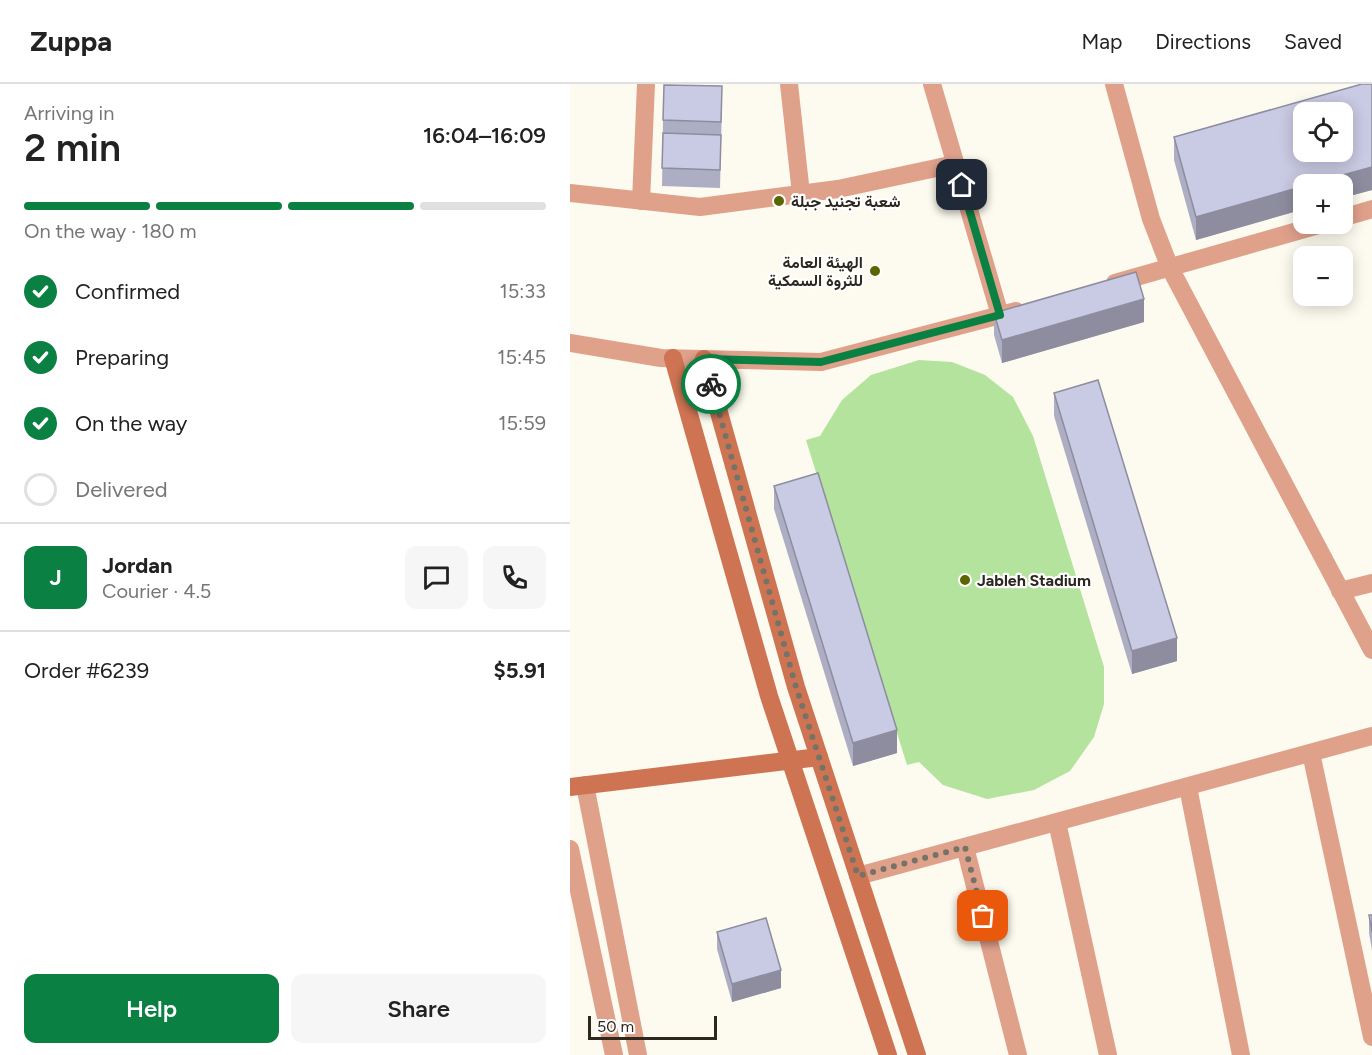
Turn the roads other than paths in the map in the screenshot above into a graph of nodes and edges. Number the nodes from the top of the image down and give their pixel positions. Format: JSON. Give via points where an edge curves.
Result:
{"nodes":[{"id":1,"x":646,"y":84,"type":"edge"},
{"id":2,"x":789,"y":84,"type":"edge"},
{"id":3,"x":932,"y":84,"type":"edge"},
{"id":4,"x":1114,"y":84,"type":"edge"},
{"id":5,"x":955,"y":164,"type":"junction"},
{"id":6,"x":570,"y":193,"type":"edge"},
{"id":7,"x":801,"y":194,"type":"junction"},
{"id":8,"x":641,"y":201,"type":"junction"},
{"id":9,"x":1372,"y":209,"type":"edge"},
{"id":10,"x":1353,"y":215,"type":"edge"},
{"id":11,"x":1293,"y":232,"type":"edge"},
{"id":12,"x":1170,"y":268,"type":"junction"},
{"id":13,"x":1102,"y":287,"type":"edge"},
{"id":14,"x":1034,"y":306,"type":"edge"},
{"id":15,"x":1000,"y":315,"type":"junction"},
{"id":16,"x":570,"y":343,"type":"edge"},
{"id":17,"x":674,"y":358,"type":"junction"},
{"id":18,"x":704,"y":359,"type":"junction"},
{"id":19,"x":1372,"y":583,"type":"edge"},
{"id":20,"x":1340,"y":591,"type":"junction"},
{"id":21,"x":1372,"y":650,"type":"edge"},
{"id":22,"x":1372,"y":736,"type":"edge"},
{"id":23,"x":1311,"y":753,"type":"junction"},
{"id":24,"x":819,"y":758,"type":"junction"},
{"id":25,"x":791,"y":761,"type":"junction"},
{"id":26,"x":578,"y":786,"type":"edge"},
{"id":27,"x":1188,"y":787,"type":"junction"},
{"id":28,"x":1057,"y":822,"type":"junction"},
{"id":29,"x":965,"y":847,"type":"junction"},
{"id":30,"x":570,"y":849,"type":"edge"},
{"id":31,"x":858,"y":876,"type":"junction"},
{"id":32,"x":1372,"y":1037,"type":"edge"},
{"id":33,"x":614,"y":1055,"type":"edge"},
{"id":34,"x":638,"y":1055,"type":"edge"},
{"id":35,"x":888,"y":1055,"type":"edge"},
{"id":36,"x":917,"y":1055,"type":"edge"},
{"id":37,"x":1018,"y":1055,"type":"edge"},
{"id":38,"x":1108,"y":1055,"type":"edge"},
{"id":39,"x":1241,"y":1055,"type":"edge"}],
"edges":[{"from":1,"to":8,"type":"street"},
{"from":2,"to":7,"type":"street"},
{"from":3,"to":5,"type":"street"},
{"from":4,"to":12,"type":"street","via":[[1151,219]]},
{"from":5,"to":7,"type":"street"},
{"from":5,"to":15,"type":"street"},
{"from":6,"to":8,"type":"street"},
{"from":7,"to":8,"type":"street","via":[[700,207]]},
{"from":9,"to":10,"type":"street"},
{"from":11,"to":12,"type":"street"},
{"from":12,"to":13,"type":"street"},
{"from":12,"to":20,"type":"street"},
{"from":14,"to":15,"type":"street"},
{"from":15,"to":18,"type":"street","via":[[821,362]]},
{"from":16,"to":17,"type":"street"},
{"from":17,"to":18,"type":"street"},
{"from":17,"to":25,"type":"street","via":[[769,696]]},
{"from":18,"to":24,"type":"street"},
{"from":19,"to":20,"type":"street"},
{"from":20,"to":21,"type":"street"},
{"from":22,"to":23,"type":"street"},
{"from":23,"to":27,"type":"street"},
{"from":23,"to":32,"type":"street"},
{"from":24,"to":25,"type":"street"},
{"from":24,"to":31,"type":"street"},
{"from":25,"to":26,"type":"street"},
{"from":25,"to":35,"type":"street"},
{"from":26,"to":34,"type":"street"},
{"from":27,"to":28,"type":"street"},
{"from":27,"to":39,"type":"street"},
{"from":28,"to":29,"type":"street"},
{"from":28,"to":38,"type":"street"},
{"from":29,"to":31,"type":"street"},
{"from":29,"to":37,"type":"street"},
{"from":30,"to":33,"type":"street"},
{"from":31,"to":36,"type":"street"}]}
